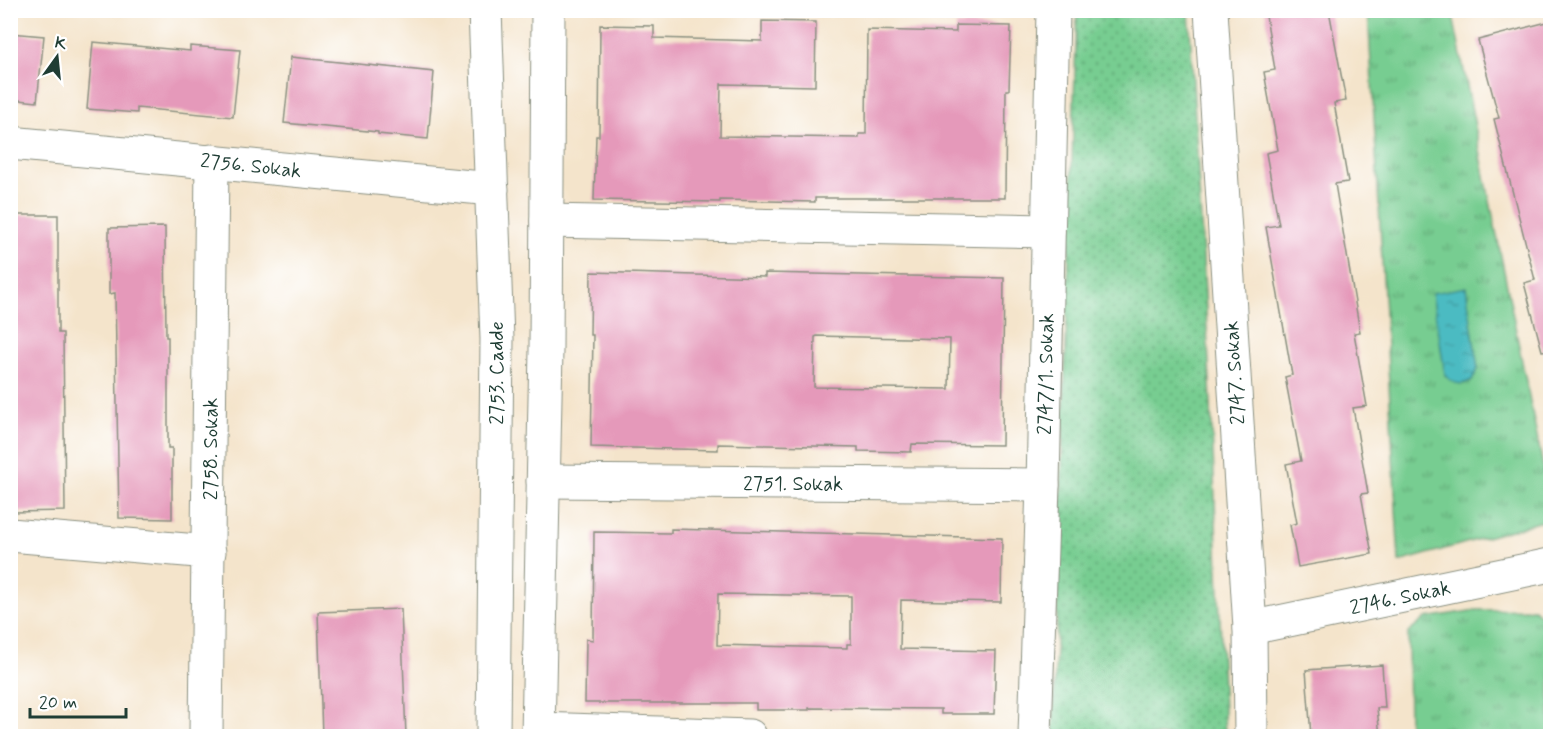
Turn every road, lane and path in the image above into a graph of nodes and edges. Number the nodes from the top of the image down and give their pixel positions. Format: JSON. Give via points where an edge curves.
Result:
{"nodes":[{"id":1,"x":485,"y":10,"type":"edge"},
{"id":2,"x":548,"y":10,"type":"edge"},
{"id":3,"x":1053,"y":10,"type":"edge"},
{"id":4,"x":1211,"y":10,"type":"edge"},
{"id":5,"x":10,"y":143,"type":"edge"},
{"id":6,"x":212,"y":161,"type":"junction"},
{"id":7,"x":492,"y":189,"type":"junction"},
{"id":8,"x":547,"y":221,"type":"junction"},
{"id":9,"x":1048,"y":231,"type":"junction"},
{"id":10,"x":543,"y":481,"type":"junction"},
{"id":11,"x":1043,"y":485,"type":"junction"},
{"id":12,"x":10,"y":535,"type":"edge"},
{"id":13,"x":209,"y":552,"type":"junction"},
{"id":14,"x":1551,"y":565,"type":"edge"},
{"id":15,"x":1250,"y":628,"type":"junction"},
{"id":16,"x":538,"y":733,"type":"edge"},
{"id":17,"x":206,"y":736,"type":"edge"},
{"id":18,"x":493,"y":736,"type":"edge"},
{"id":19,"x":750,"y":736,"type":"edge"},
{"id":20,"x":1035,"y":736,"type":"edge"},
{"id":21,"x":1251,"y":736,"type":"edge"}],
"edges":[{"from":1,"to":7,"type":"street","name":"2753. Cadde"},
{"from":2,"to":8,"type":"street"},
{"from":3,"to":9,"type":"street","name":"2747/1. Sokak"},
{"from":4,"to":15,"type":"street","name":"2747. Sokak"},
{"from":5,"to":6,"type":"street","name":"2756. Sokak"},
{"from":6,"to":7,"type":"street","name":"2756. Sokak"},
{"from":6,"to":13,"type":"street","name":"2758. Sokak"},
{"from":7,"to":18,"type":"street","name":"2753. Cadde","via":[[497,339]]},
{"from":8,"to":9,"type":"street"},
{"from":8,"to":10,"type":"street"},
{"from":9,"to":11,"type":"street","name":"2747/1. Sokak"},
{"from":10,"to":11,"type":"street","name":"2751. Sokak"},
{"from":10,"to":16,"type":"street"},
{"from":11,"to":20,"type":"street","name":"2747/1. Sokak"},
{"from":12,"to":13,"type":"street"},
{"from":13,"to":17,"type":"street","name":"2758. Sokak"},
{"from":14,"to":15,"type":"street","name":"2746. Sokak"},
{"from":15,"to":21,"type":"street","name":"2747. Sokak"},
{"from":16,"to":19,"type":"street"}]}
